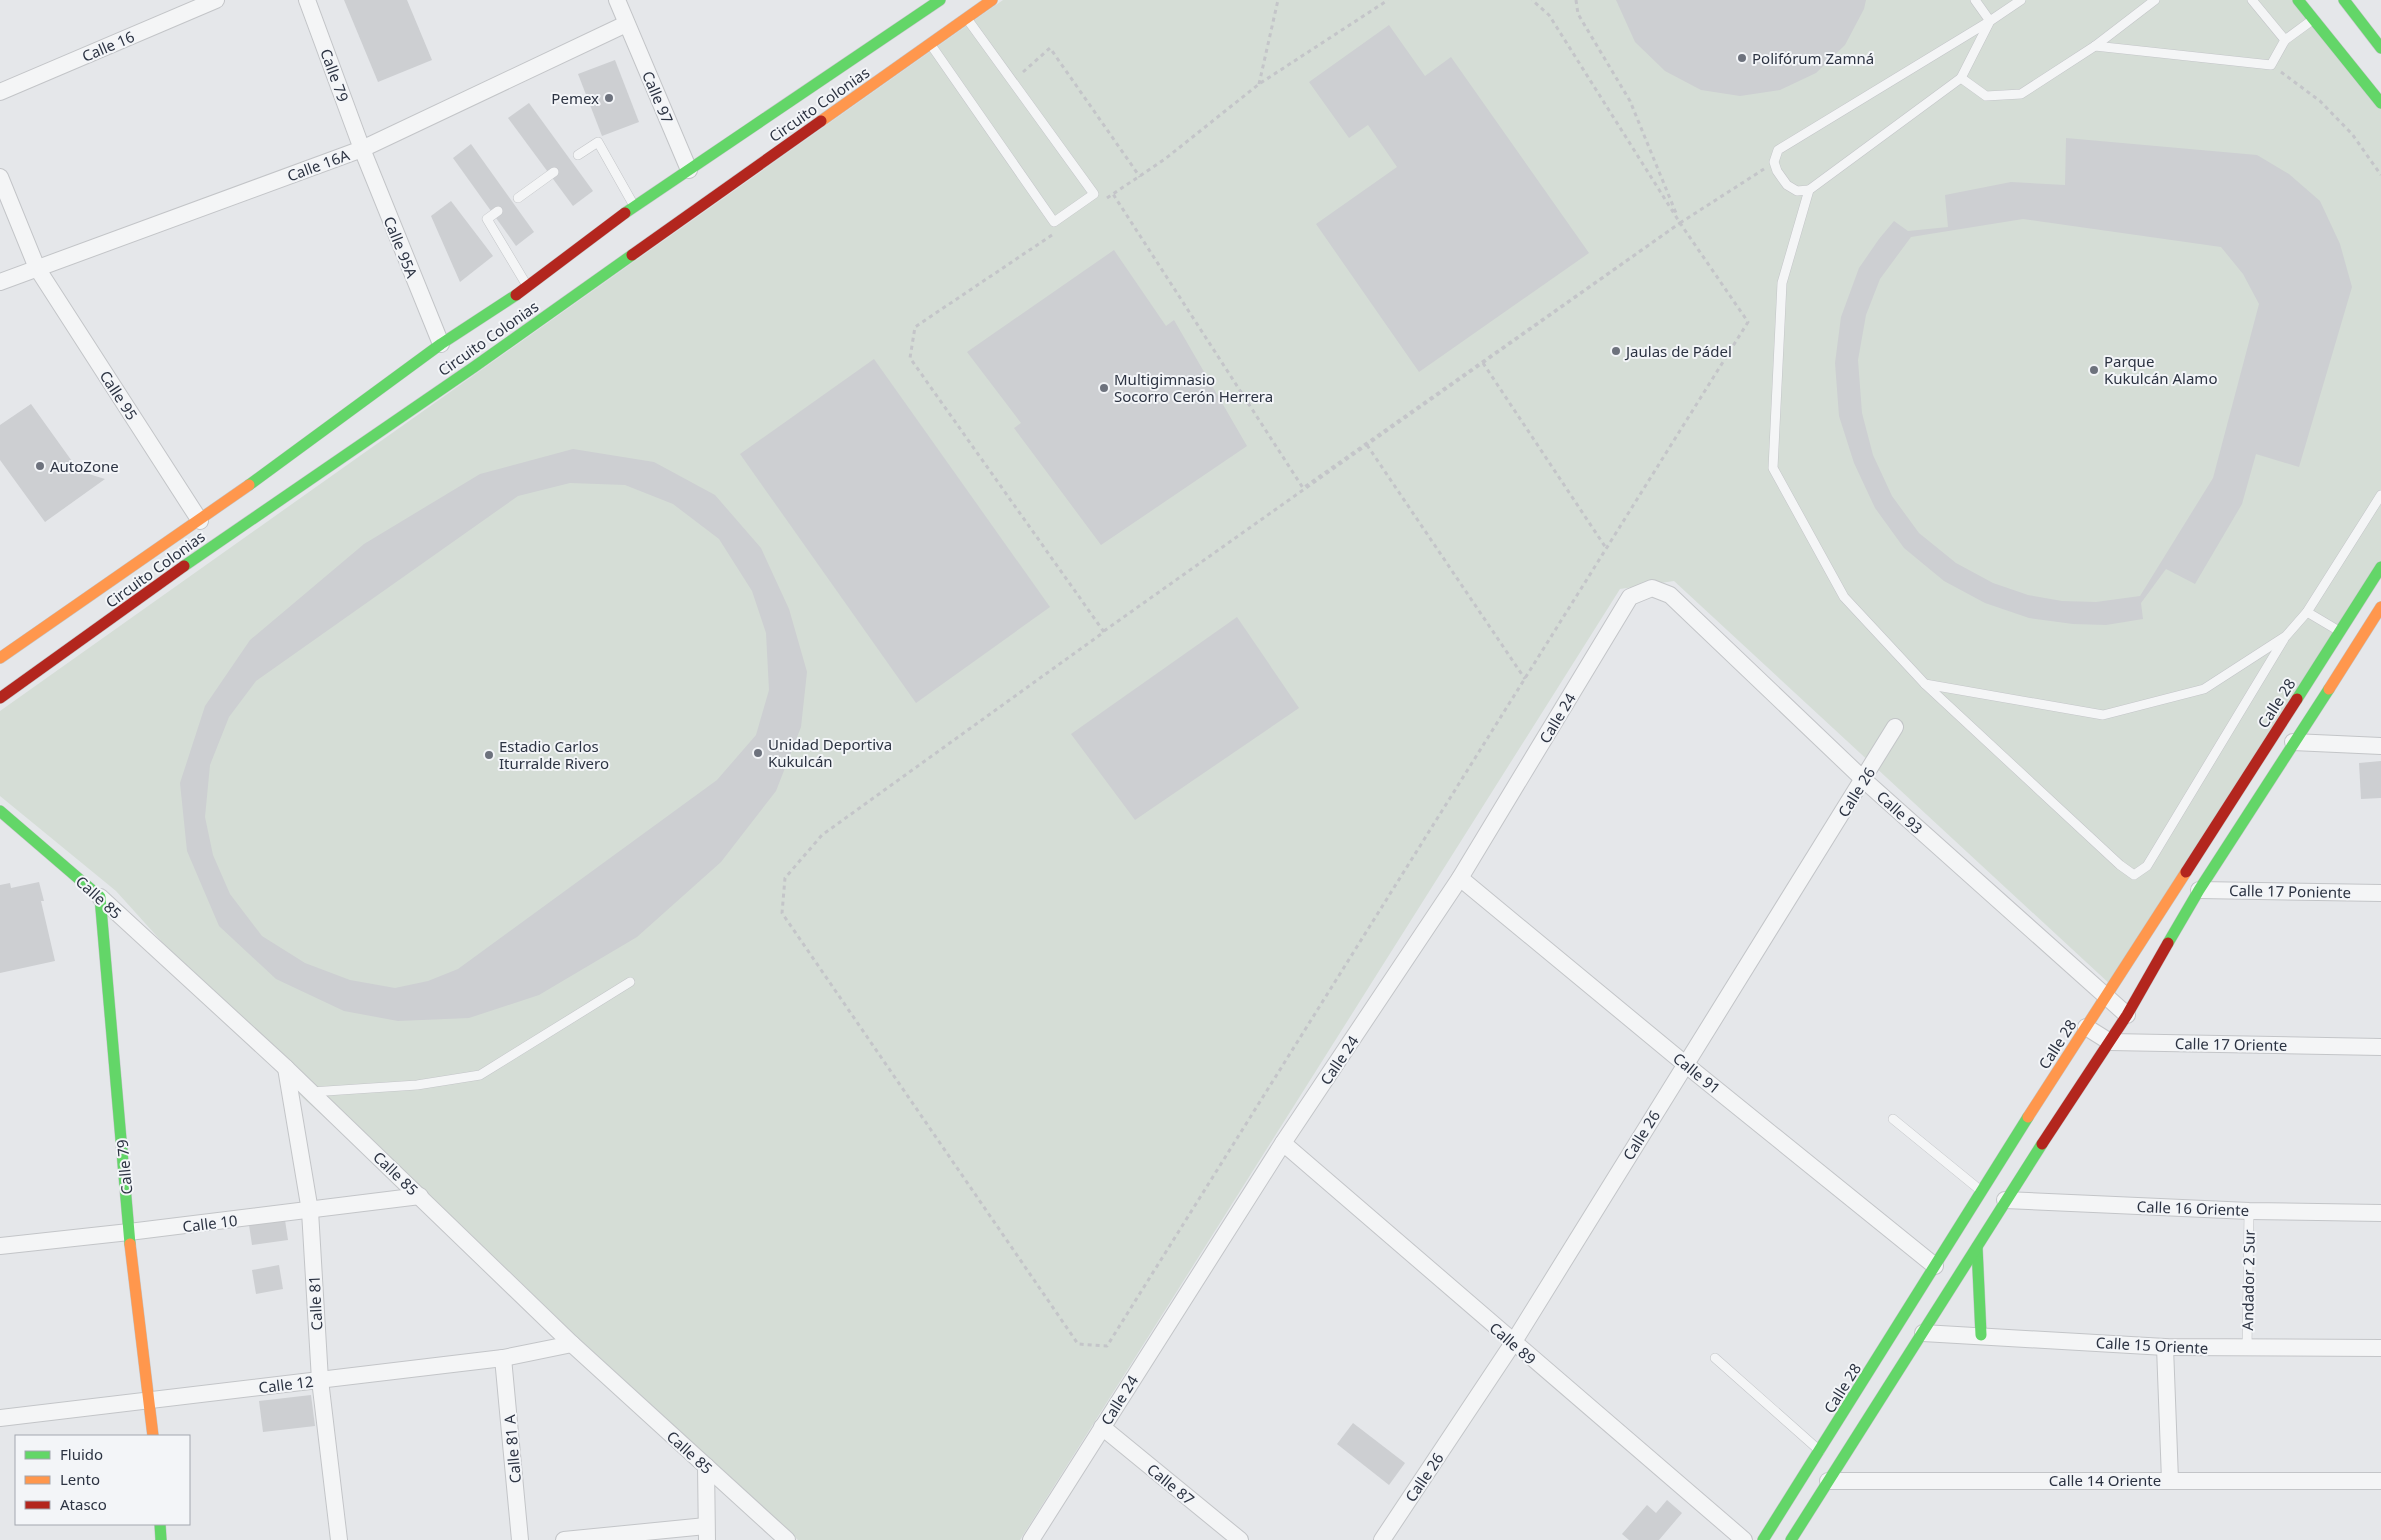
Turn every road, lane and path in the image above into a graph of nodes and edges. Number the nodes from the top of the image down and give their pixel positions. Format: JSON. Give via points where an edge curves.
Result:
{"nodes":[{"id":1,"x":216,"y":0,"type":"edge"},
{"id":2,"x":308,"y":0,"type":"edge"},
{"id":3,"x":617,"y":0,"type":"edge"},
{"id":4,"x":940,"y":0,"type":"edge"},
{"id":5,"x":992,"y":0,"type":"edge"},
{"id":6,"x":1278,"y":0,"type":"edge"},
{"id":7,"x":1388,"y":0,"type":"edge"},
{"id":8,"x":1532,"y":0,"type":"edge"},
{"id":9,"x":1576,"y":0,"type":"edge"},
{"id":10,"x":1975,"y":0,"type":"edge"},
{"id":11,"x":2021,"y":0,"type":"edge"},
{"id":12,"x":2155,"y":0,"type":"edge"},
{"id":13,"x":2252,"y":0,"type":"edge"},
{"id":14,"x":2298,"y":0,"type":"edge"},
{"id":15,"x":2344,"y":0,"type":"edge"},
{"id":16,"x":967,"y":18,"type":"junction"},
{"id":17,"x":2314,"y":20,"type":"junction"},
{"id":18,"x":1990,"y":21,"type":"junction"},
{"id":19,"x":626,"y":24,"type":"junction"},
{"id":20,"x":2285,"y":40,"type":"junction"},
{"id":21,"x":930,"y":44,"type":"junction"},
{"id":22,"x":2095,"y":46,"type":"junction"},
{"id":23,"x":2381,"y":48,"type":"edge"},
{"id":24,"x":2271,"y":65,"type":"junction"},
{"id":25,"x":1961,"y":78,"type":"junction"},
{"id":26,"x":1013,"y":81,"type":"junction"},
{"id":27,"x":1259,"y":84,"type":"junction"},
{"id":28,"x":0,"y":92,"type":"edge"},
{"id":29,"x":2381,"y":103,"type":"edge"},
{"id":30,"x":362,"y":149,"type":"junction"},
{"id":31,"x":578,"y":155,"type":"dead end"},
{"id":32,"x":1774,"y":162,"type":"junction"},
{"id":33,"x":689,"y":170,"type":"junction"},
{"id":34,"x":554,"y":172,"type":"dead end"},
{"id":35,"x":2381,"y":176,"type":"edge"},
{"id":36,"x":0,"y":177,"type":"edge"},
{"id":37,"x":1140,"y":177,"type":"junction"},
{"id":38,"x":1809,"y":190,"type":"junction"},
{"id":39,"x":1112,"y":194,"type":"junction"},
{"id":40,"x":518,"y":198,"type":"dead end"},
{"id":41,"x":1104,"y":200,"type":"dead end"},
{"id":42,"x":635,"y":206,"type":"junction"},
{"id":43,"x":498,"y":211,"type":"dead end"},
{"id":44,"x":1680,"y":223,"type":"junction"},
{"id":45,"x":1055,"y":233,"type":"dead end"},
{"id":46,"x":37,"y":268,"type":"junction"},
{"id":47,"x":0,"y":282,"type":"edge"},
{"id":48,"x":528,"y":287,"type":"junction"},
{"id":49,"x":441,"y":344,"type":"junction"},
{"id":50,"x":1483,"y":363,"type":"junction"},
{"id":51,"x":1367,"y":445,"type":"junction"},
{"id":52,"x":2381,"y":494,"type":"edge"},
{"id":53,"x":200,"y":521,"type":"junction"},
{"id":54,"x":1606,"y":548,"type":"junction"},
{"id":55,"x":2381,"y":567,"type":"edge"},
{"id":56,"x":1652,"y":588,"type":"joint"},
{"id":57,"x":2381,"y":607,"type":"edge"},
{"id":58,"x":2307,"y":612,"type":"junction"},
{"id":59,"x":1104,"y":632,"type":"junction"},
{"id":60,"x":2286,"y":636,"type":"junction"},
{"id":61,"x":2349,"y":637,"type":"junction"},
{"id":62,"x":0,"y":658,"type":"edge"},
{"id":63,"x":1525,"y":679,"type":"junction"},
{"id":64,"x":1925,"y":684,"type":"junction"},
{"id":65,"x":0,"y":698,"type":"edge"},
{"id":66,"x":1896,"y":727,"type":"dead end"},
{"id":67,"x":2293,"y":742,"type":"junction"},
{"id":68,"x":2381,"y":746,"type":"edge"},
{"id":69,"x":1864,"y":780,"type":"junction"},
{"id":70,"x":0,"y":811,"type":"edge"},
{"id":71,"x":1460,"y":878,"type":"junction"},
{"id":72,"x":2198,"y":890,"type":"junction"},
{"id":73,"x":2381,"y":893,"type":"edge"},
{"id":74,"x":100,"y":897,"type":"junction"},
{"id":75,"x":630,"y":982,"type":"dead end"},
{"id":76,"x":2104,"y":997,"type":"junction"},
{"id":77,"x":2127,"y":1015,"type":"junction"},
{"id":78,"x":2086,"y":1027,"type":"junction"},
{"id":79,"x":2110,"y":1042,"type":"junction"},
{"id":80,"x":2381,"y":1047,"type":"edge"},
{"id":81,"x":1685,"y":1064,"type":"junction"},
{"id":82,"x":286,"y":1068,"type":"junction"},
{"id":83,"x":311,"y":1092,"type":"junction"},
{"id":84,"x":1893,"y":1119,"type":"dead end"},
{"id":85,"x":1283,"y":1143,"type":"junction"},
{"id":86,"x":1981,"y":1191,"type":"junction"},
{"id":87,"x":420,"y":1196,"type":"junction"},
{"id":88,"x":2005,"y":1200,"type":"junction"},
{"id":89,"x":2249,"y":1210,"type":"junction"},
{"id":90,"x":310,"y":1211,"type":"junction"},
{"id":91,"x":2381,"y":1213,"type":"edge"},
{"id":92,"x":130,"y":1232,"type":"junction"},
{"id":93,"x":0,"y":1246,"type":"edge"},
{"id":94,"x":1977,"y":1248,"type":"junction"},
{"id":95,"x":1935,"y":1266,"type":"junction"},
{"id":96,"x":1924,"y":1333,"type":"junction"},
{"id":97,"x":1980,"y":1335,"type":"junction"},
{"id":98,"x":1513,"y":1343,"type":"junction"},
{"id":99,"x":572,"y":1344,"type":"junction"},
{"id":100,"x":2165,"y":1347,"type":"junction"},
{"id":101,"x":2247,"y":1348,"type":"junction"},
{"id":102,"x":2381,"y":1348,"type":"edge"},
{"id":103,"x":503,"y":1358,"type":"junction"},
{"id":104,"x":1715,"y":1358,"type":"dead end"},
{"id":105,"x":320,"y":1380,"type":"junction"},
{"id":106,"x":150,"y":1400,"type":"junction"},
{"id":107,"x":0,"y":1418,"type":"edge"},
{"id":108,"x":1102,"y":1427,"type":"junction"},
{"id":109,"x":153,"y":1435,"type":"edge"},
{"id":110,"x":1820,"y":1451,"type":"junction"},
{"id":111,"x":706,"y":1466,"type":"junction"},
{"id":112,"x":2170,"y":1480,"type":"junction"},
{"id":113,"x":1828,"y":1481,"type":"junction"},
{"id":114,"x":2381,"y":1481,"type":"edge"},
{"id":115,"x":160,"y":1525,"type":"edge"},
{"id":116,"x":707,"y":1533,"type":"edge"},
{"id":117,"x":161,"y":1540,"type":"edge"},
{"id":118,"x":339,"y":1540,"type":"edge"},
{"id":119,"x":520,"y":1540,"type":"edge"},
{"id":120,"x":564,"y":1540,"type":"edge"},
{"id":121,"x":787,"y":1540,"type":"edge"},
{"id":122,"x":1031,"y":1540,"type":"edge"},
{"id":123,"x":1240,"y":1540,"type":"edge"},
{"id":124,"x":1382,"y":1540,"type":"edge"},
{"id":125,"x":1744,"y":1540,"type":"edge"},
{"id":126,"x":1762,"y":1540,"type":"edge"},
{"id":127,"x":1791,"y":1540,"type":"edge"}],
"edges":[{"from":1,"to":28,"type":"street","name":"Calle 16"},
{"from":2,"to":30,"type":"street","name":"Calle 79"},
{"from":3,"to":19,"type":"street"},
{"from":4,"to":33,"type":"main road","name":"Circuito Colonias"},
{"from":5,"to":16,"type":"main road","name":"Circuito Colonias"},
{"from":6,"to":27,"type":"path"},
{"from":7,"to":27,"type":"path"},
{"from":8,"to":44,"type":"path","via":[[1549,15]]},
{"from":9,"to":44,"type":"path","via":[[1578,14],[1630,101]]},
{"from":10,"to":18,"type":"lane"},
{"from":11,"to":18,"type":"lane"},
{"from":12,"to":22,"type":"lane"},
{"from":13,"to":20,"type":"lane"},
{"from":14,"to":17,"type":"main road"},
{"from":15,"to":23,"type":"main road"},
{"from":16,"to":21,"type":"main road","name":"Circuito Colonias"},
{"from":16,"to":26,"type":"lane"},
{"from":17,"to":20,"type":"lane"},
{"from":17,"to":29,"type":"main road"},
{"from":18,"to":25,"type":"lane"},
{"from":18,"to":32,"type":"lane","via":[[1778,150]]},
{"from":19,"to":30,"type":"street","name":"Calle 16A"},
{"from":19,"to":33,"type":"street","name":"Calle 97"},
{"from":20,"to":24,"type":"lane"},
{"from":21,"to":26,"type":"lane","via":[[1054,222],[1094,194]]},
{"from":21,"to":65,"type":"main road","name":"Circuito Colonias"},
{"from":22,"to":24,"type":"lane"},
{"from":22,"to":25,"type":"lane","via":[[2021,94],[1986,96]]},
{"from":24,"to":35,"type":"path","via":[[2320,101],[2352,134]]},
{"from":25,"to":38,"type":"lane"},
{"from":26,"to":37,"type":"path","via":[[1050,48]]},
{"from":27,"to":37,"type":"path"},
{"from":30,"to":46,"type":"street","name":"Calle 16A"},
{"from":30,"to":49,"type":"street","name":"Calle 95A"},
{"from":31,"to":42,"type":"lane","via":[[598,142]]},
{"from":32,"to":38,"type":"lane","via":[[1787,185],[1797,191]]},
{"from":32,"to":44,"type":"path"},
{"from":33,"to":42,"type":"main road","name":"Circuito Colonias"},
{"from":34,"to":40,"type":"lane"},
{"from":36,"to":46,"type":"street","name":"Calle 95"},
{"from":37,"to":39,"type":"path"},
{"from":38,"to":64,"type":"lane","via":[[1782,283],[1773,468],[1844,598]]},
{"from":39,"to":41,"type":"path"},
{"from":39,"to":44,"type":"path","via":[[1303,488]]},
{"from":42,"to":48,"type":"main road","name":"Circuito Colonias"},
{"from":43,"to":48,"type":"lane","via":[[487,219]]},
{"from":44,"to":50,"type":"path"},
{"from":44,"to":54,"type":"path","via":[[1748,322]]},
{"from":45,"to":59,"type":"path","via":[[914,327],[910,358]]},
{"from":46,"to":47,"type":"street","name":"Calle 16A"},
{"from":46,"to":53,"type":"street","name":"Calle 95"},
{"from":48,"to":49,"type":"main road","name":"Circuito Colonias"},
{"from":49,"to":53,"type":"main road","name":"Circuito Colonias"},
{"from":50,"to":51,"type":"path"},
{"from":50,"to":54,"type":"path"},
{"from":51,"to":59,"type":"path"},
{"from":51,"to":63,"type":"path"},
{"from":52,"to":58,"type":"lane"},
{"from":53,"to":62,"type":"main road","name":"Circuito Colonias"},
{"from":54,"to":63,"type":"path"},
{"from":55,"to":61,"type":"main road","name":"Calle 28"},
{"from":56,"to":69,"type":"street","name":"Calle 93","via":[[1670,595]]},
{"from":56,"to":71,"type":"street","name":"Calle 24","via":[[1630,597]]},
{"from":57,"to":61,"type":"main road","name":"Calle 28"},
{"from":58,"to":60,"type":"lane"},
{"from":58,"to":61,"type":"lane"},
{"from":59,"to":63,"type":"path","via":[[822,835],[786,878],[782,913],[1078,1344],[1107,1346]]},
{"from":60,"to":64,"type":"lane","via":[[2204,689],[2102,715]]},
{"from":60,"to":64,"type":"lane","via":[[2147,866],[2134,875]]},
{"from":61,"to":67,"type":"main road","name":"Calle 28"},
{"from":61,"to":76,"type":"main road","name":"Calle 28"},
{"from":66,"to":69,"type":"street","name":"Calle 26"},
{"from":67,"to":68,"type":"street"},
{"from":67,"to":72,"type":"main road","name":"Calle 28"},
{"from":69,"to":76,"type":"street","name":"Calle 93"},
{"from":69,"to":81,"type":"street","name":"Calle 26"},
{"from":70,"to":74,"type":"main road","name":"Calle 85"},
{"from":71,"to":81,"type":"street","name":"Calle 91"},
{"from":71,"to":85,"type":"street","name":"Calle 24"},
{"from":72,"to":73,"type":"street","name":"Calle 17 Poniente"},
{"from":72,"to":77,"type":"main road","name":"Calle 28"},
{"from":74,"to":82,"type":"street","name":"Calle 85"},
{"from":74,"to":92,"type":"main road","name":"Calle 79"},
{"from":75,"to":83,"type":"lane","via":[[480,1075],[417,1085]]},
{"from":76,"to":77,"type":"street","name":"Calle 93"},
{"from":76,"to":78,"type":"main road","name":"Calle 28"},
{"from":77,"to":79,"type":"main road","name":"Calle 28"},
{"from":78,"to":79,"type":"street"},
{"from":78,"to":86,"type":"main road","name":"Calle 28"},
{"from":79,"to":80,"type":"street","name":"Calle 17 Oriente"},
{"from":79,"to":88,"type":"main road","name":"Calle 28"},
{"from":81,"to":95,"type":"street","name":"Calle 91"},
{"from":81,"to":98,"type":"street","name":"Calle 26"},
{"from":82,"to":83,"type":"street","name":"Calle 85"},
{"from":82,"to":90,"type":"street","name":"Calle 81"},
{"from":83,"to":87,"type":"street","name":"Calle 85"},
{"from":84,"to":86,"type":"lane"},
{"from":85,"to":98,"type":"street","name":"Calle 89"},
{"from":85,"to":108,"type":"street","name":"Calle 24"},
{"from":86,"to":95,"type":"main road","name":"Calle 28"},
{"from":87,"to":90,"type":"street","name":"Calle 10"},
{"from":87,"to":99,"type":"street","name":"Calle 85"},
{"from":88,"to":89,"type":"street","name":"Calle 16 Oriente"},
{"from":88,"to":94,"type":"main road","name":"Calle 28"},
{"from":89,"to":91,"type":"street","name":"Calle 16 Oriente"},
{"from":89,"to":101,"type":"lane","name":"Andador 2 Sur"},
{"from":90,"to":92,"type":"street","name":"Calle 10"},
{"from":90,"to":105,"type":"street","name":"Calle 81"},
{"from":92,"to":93,"type":"street","name":"Calle 10"},
{"from":92,"to":106,"type":"main road","name":"Calle 79"},
{"from":94,"to":96,"type":"main road","name":"Calle 28"},
{"from":94,"to":97,"type":"main road"},
{"from":95,"to":110,"type":"main road","name":"Calle 28"},
{"from":96,"to":97,"type":"street","name":"Calle 15 Oriente"},
{"from":96,"to":113,"type":"main road","name":"Calle 28"},
{"from":97,"to":100,"type":"street","name":"Calle 15 Oriente"},
{"from":98,"to":124,"type":"street","name":"Calle 26"},
{"from":98,"to":125,"type":"street","name":"Calle 89"},
{"from":99,"to":103,"type":"street","name":"Calle 12"},
{"from":99,"to":111,"type":"street","name":"Calle 85"},
{"from":100,"to":101,"type":"street","name":"Calle 15 Oriente"},
{"from":100,"to":112,"type":"street"},
{"from":101,"to":102,"type":"street","name":"Calle 15 Oriente"},
{"from":103,"to":105,"type":"street","name":"Calle 12"},
{"from":103,"to":119,"type":"street","name":"Calle 81 A"},
{"from":104,"to":110,"type":"lane"},
{"from":105,"to":106,"type":"street","name":"Calle 12"},
{"from":105,"to":118,"type":"street","name":"Calle 81"},
{"from":106,"to":107,"type":"street","name":"Calle 12"},
{"from":106,"to":109,"type":"main road","name":"Calle 79"},
{"from":108,"to":122,"type":"street","name":"Calle 24"},
{"from":108,"to":123,"type":"street","name":"Calle 87"},
{"from":110,"to":126,"type":"main road","name":"Calle 28"},
{"from":111,"to":116,"type":"street"},
{"from":111,"to":121,"type":"street","name":"Calle 85"},
{"from":112,"to":113,"type":"street","name":"Calle 14 Oriente"},
{"from":112,"to":114,"type":"street","name":"Calle 14 Oriente"},
{"from":113,"to":127,"type":"main road","name":"Calle 28"},
{"from":115,"to":117,"type":"main road"},
{"from":116,"to":120,"type":"street"}]}
